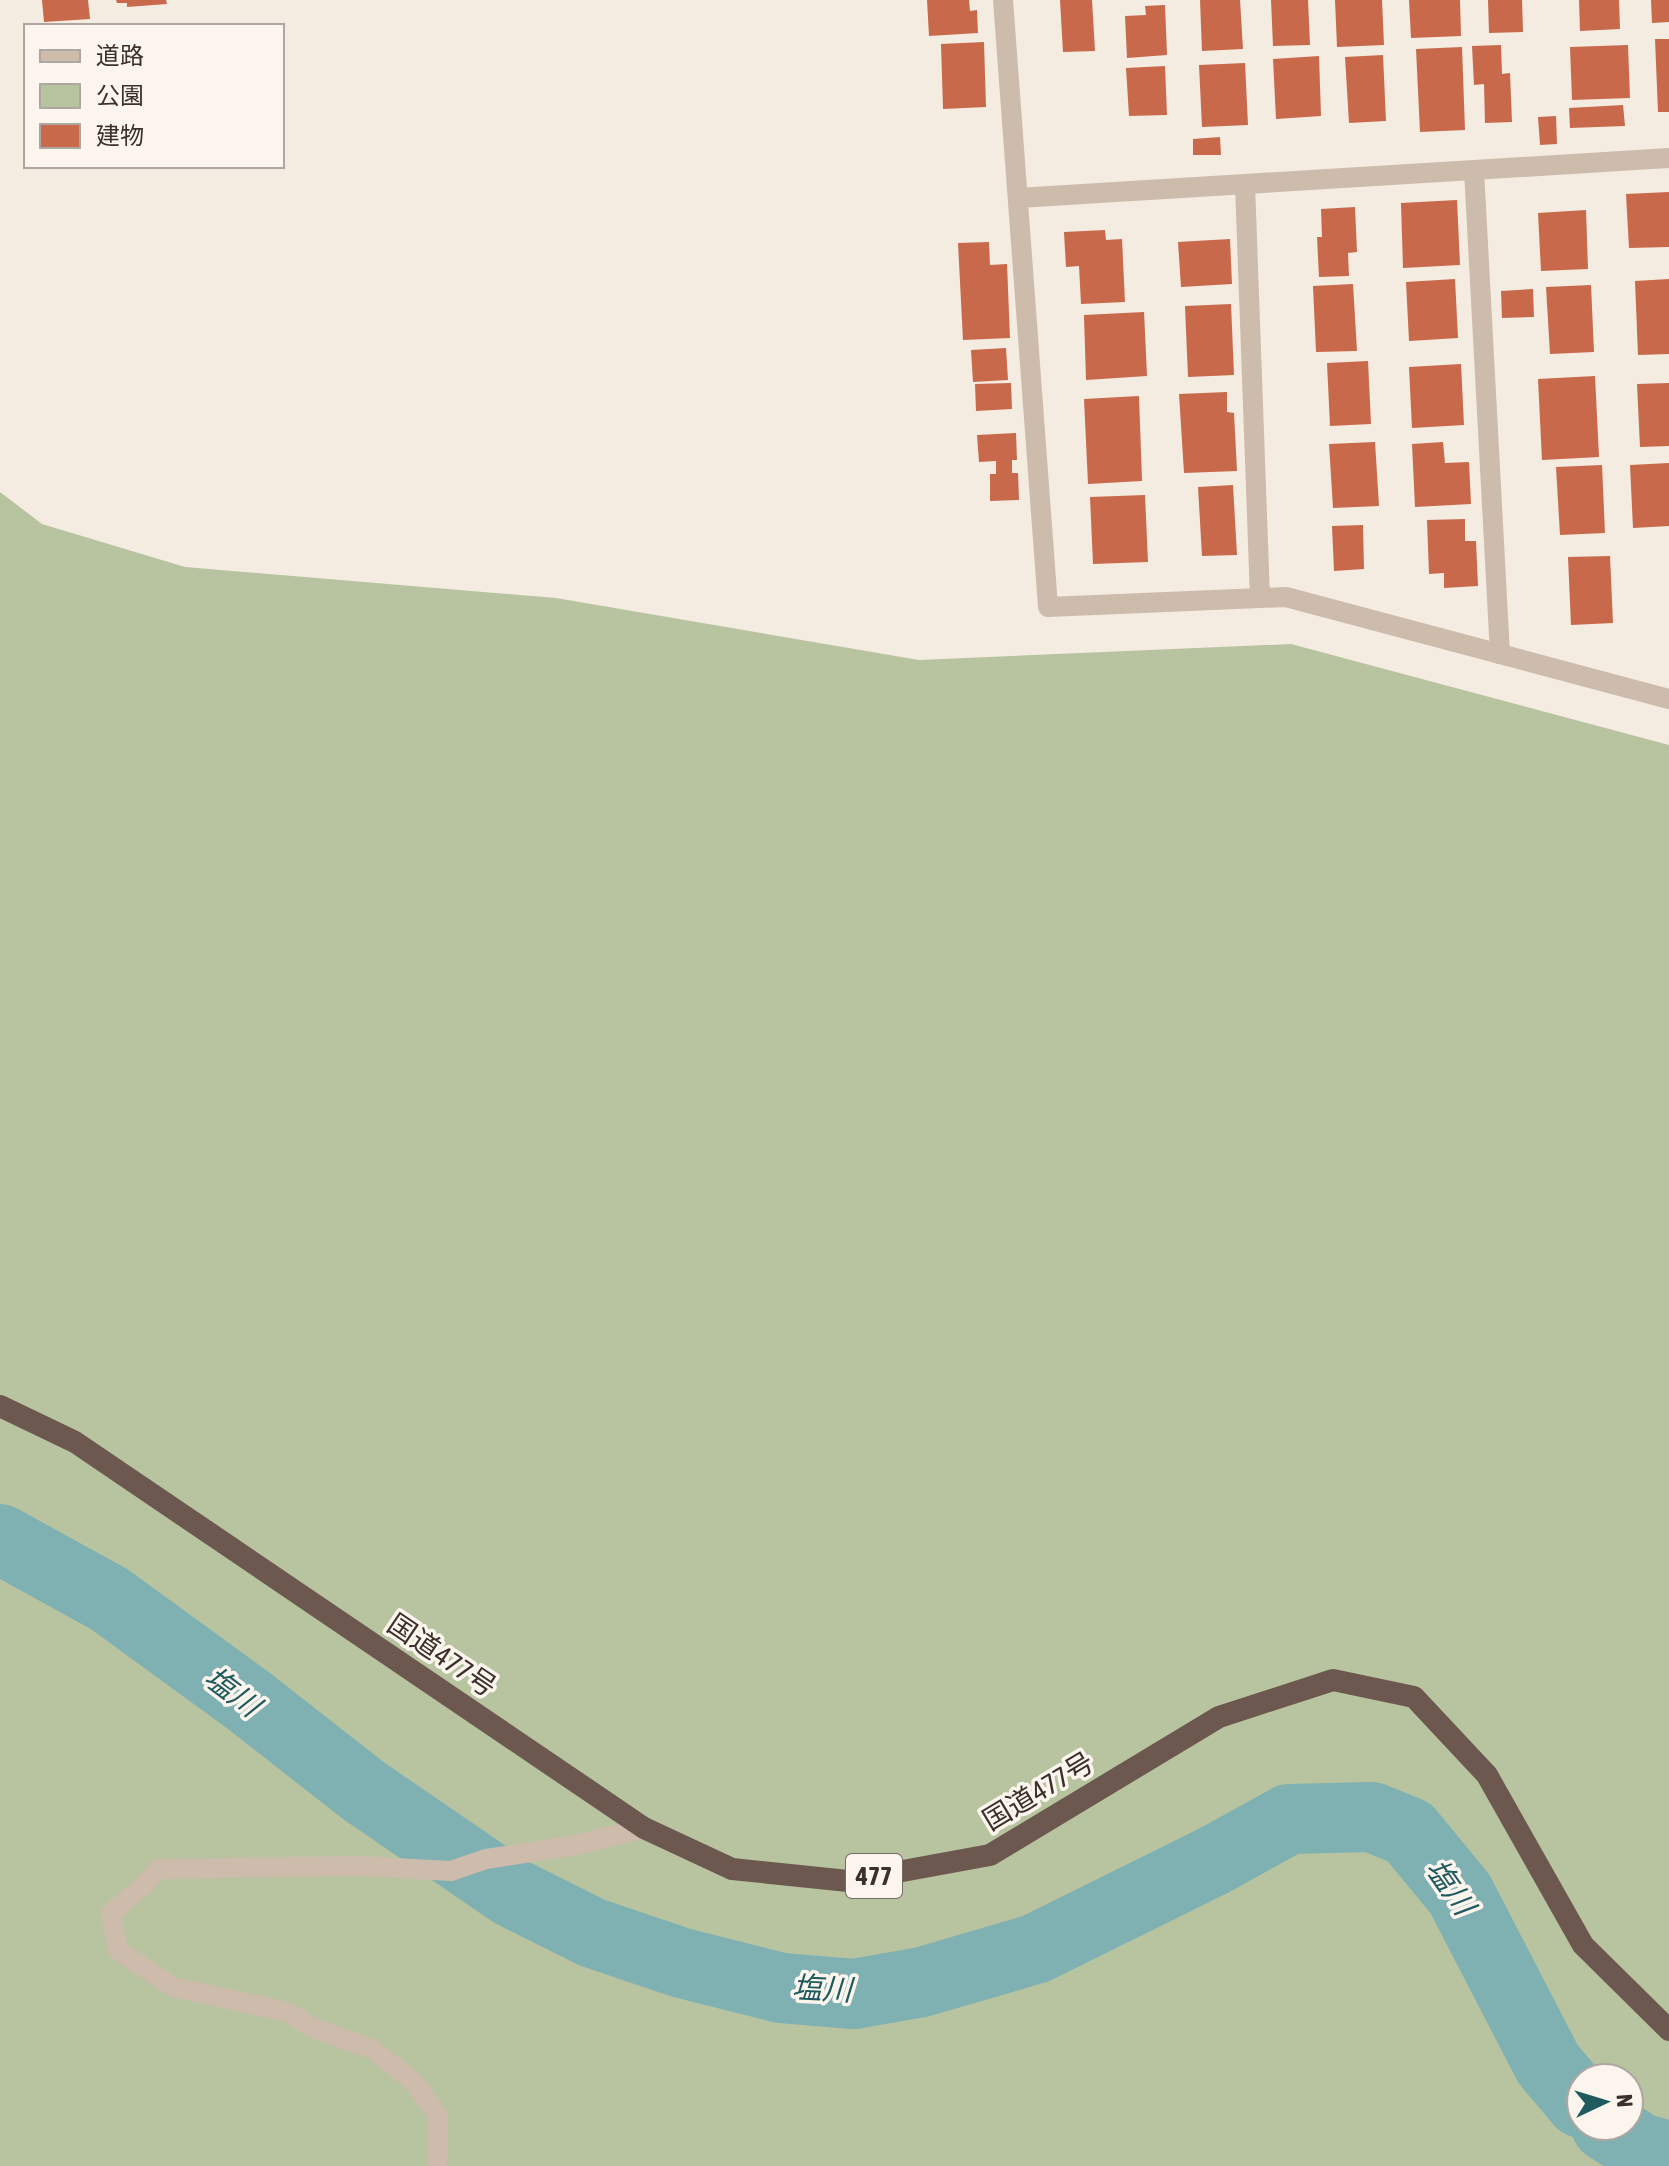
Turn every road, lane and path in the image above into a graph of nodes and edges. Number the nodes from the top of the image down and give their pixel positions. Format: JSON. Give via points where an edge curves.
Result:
{"nodes":[{"id":1,"x":1003,"y":0,"type":"edge"},
{"id":2,"x":1669,"y":158,"type":"edge"},
{"id":3,"x":1474,"y":170,"type":"junction"},
{"id":4,"x":1245,"y":184,"type":"junction"},
{"id":5,"x":1018,"y":198,"type":"junction"},
{"id":6,"x":1260,"y":598,"type":"junction"},
{"id":7,"x":1500,"y":654,"type":"junction"},
{"id":8,"x":1669,"y":699,"type":"edge"},
{"id":9,"x":0,"y":1406,"type":"edge"},
{"id":10,"x":644,"y":1828,"type":"junction"},
{"id":11,"x":1669,"y":2030,"type":"edge"},
{"id":12,"x":437,"y":2166,"type":"edge"}],
"edges":[{"from":1,"to":5,"type":"street"},
{"from":2,"to":3,"type":"street"},
{"from":3,"to":4,"type":"street"},
{"from":3,"to":7,"type":"street"},
{"from":4,"to":5,"type":"street"},
{"from":4,"to":6,"type":"street"},
{"from":5,"to":6,"type":"street","via":[[1048,607]]},
{"from":6,"to":7,"type":"street","via":[[1286,597]]},
{"from":7,"to":8,"type":"street"},
{"from":9,"to":10,"type":"highway","name":"国道477号","number":"477","via":[[75,1442]]},
{"from":10,"to":11,"type":"highway","name":"国道477号","number":"477","via":[[732,1869],[848,1881],[990,1855],[1219,1717],[1333,1680],[1414,1697],[1487,1775],[1583,1945]]},
{"from":10,"to":12,"type":"street","via":[[486,1859],[451,1871],[356,1866],[158,1869],[111,1913],[118,1950],[173,1987],[287,2012],[313,2028],[372,2049],[414,2082],[438,2116]]}]}
